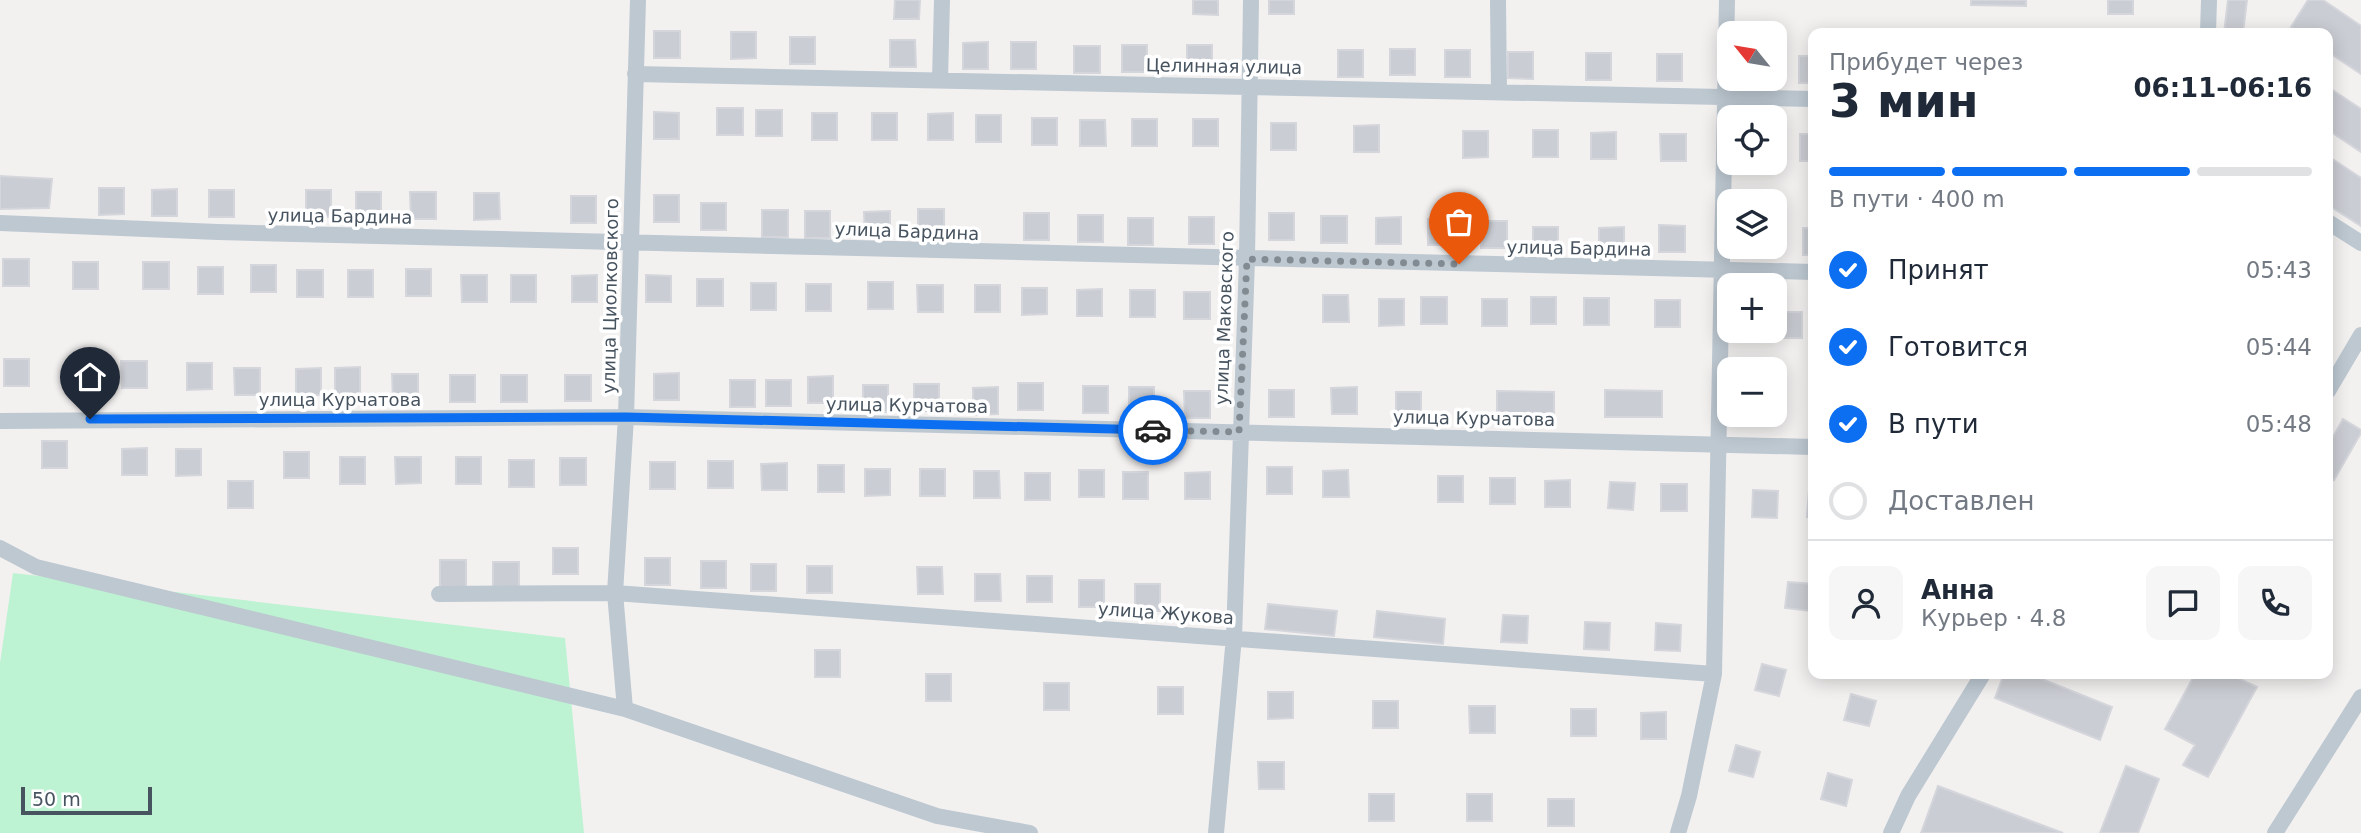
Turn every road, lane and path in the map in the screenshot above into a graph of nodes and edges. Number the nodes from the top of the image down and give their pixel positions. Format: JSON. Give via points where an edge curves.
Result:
{"nodes":[{"id":1,"x":638,"y":0,"type":"edge"},
{"id":2,"x":942,"y":0,"type":"edge"},
{"id":3,"x":1251,"y":0,"type":"edge"},
{"id":4,"x":1498,"y":0,"type":"edge"},
{"id":5,"x":1727,"y":0,"type":"edge"},
{"id":6,"x":2209,"y":0,"type":"edge"},
{"id":7,"x":2208,"y":28,"type":"edge"},
{"id":8,"x":635,"y":74,"type":"junction"},
{"id":9,"x":940,"y":80,"type":"junction"},
{"id":10,"x":1247,"y":86,"type":"junction"},
{"id":11,"x":1499,"y":92,"type":"junction"},
{"id":12,"x":1726,"y":97,"type":"junction"},
{"id":13,"x":1808,"y":99,"type":"edge"},
{"id":14,"x":0,"y":223,"type":"edge"},
{"id":15,"x":2333,"y":225,"type":"edge"},
{"id":16,"x":629,"y":243,"type":"junction"},
{"id":17,"x":2361,"y":243,"type":"edge"},
{"id":18,"x":1247,"y":259,"type":"junction"},
{"id":19,"x":1723,"y":270,"type":"junction"},
{"id":20,"x":1808,"y":272,"type":"edge"},
{"id":21,"x":2361,"y":335,"type":"edge"},
{"id":22,"x":2333,"y":383,"type":"edge"},
{"id":23,"x":626,"y":417,"type":"junction"},
{"id":24,"x":0,"y":421,"type":"edge"},
{"id":25,"x":1239,"y":432,"type":"junction"},
{"id":26,"x":1719,"y":443,"type":"junction"},
{"id":27,"x":1808,"y":447,"type":"edge"},
{"id":28,"x":0,"y":548,"type":"edge"},
{"id":29,"x":615,"y":593,"type":"junction"},
{"id":30,"x":439,"y":594,"type":"dead end"},
{"id":31,"x":1234,"y":637,"type":"junction"},
{"id":32,"x":1714,"y":674,"type":"junction"},
{"id":33,"x":1980,"y":679,"type":"edge"},
{"id":34,"x":2361,"y":697,"type":"edge"},
{"id":35,"x":625,"y":709,"type":"junction"},
{"id":36,"x":1030,"y":833,"type":"edge"},
{"id":37,"x":1216,"y":833,"type":"edge"},
{"id":38,"x":1678,"y":833,"type":"edge"},
{"id":39,"x":1891,"y":833,"type":"edge"},
{"id":40,"x":2275,"y":833,"type":"edge"}],
"edges":[{"from":1,"to":8,"type":"street","name":"улица Циолковского"},
{"from":2,"to":9,"type":"street"},
{"from":3,"to":10,"type":"street","name":"улица Маковского"},
{"from":4,"to":11,"type":"street"},
{"from":5,"to":12,"type":"street"},
{"from":6,"to":7,"type":"street"},
{"from":8,"to":9,"type":"street","name":"Целинная улица"},
{"from":8,"to":16,"type":"street","name":"улица Циолковского"},
{"from":9,"to":10,"type":"street","name":"Целинная улица"},
{"from":10,"to":11,"type":"street","name":"Целинная улица"},
{"from":10,"to":18,"type":"street","name":"улица Маковского"},
{"from":11,"to":12,"type":"street","name":"Целинная улица"},
{"from":12,"to":13,"type":"street","name":"Целинная улица"},
{"from":12,"to":19,"type":"street"},
{"from":14,"to":16,"type":"street","name":"улица Бардина"},
{"from":15,"to":17,"type":"street"},
{"from":16,"to":18,"type":"street","name":"улица Бардина"},
{"from":16,"to":23,"type":"street","name":"улица Циолковского"},
{"from":18,"to":19,"type":"street","name":"улица Бардина"},
{"from":18,"to":25,"type":"street","name":"улица Маковского"},
{"from":19,"to":20,"type":"street","name":"улица Бардина"},
{"from":19,"to":26,"type":"street"},
{"from":21,"to":22,"type":"street"},
{"from":23,"to":24,"type":"street","name":"улица Курчатова"},
{"from":23,"to":25,"type":"street","name":"улица Курчатова"},
{"from":23,"to":29,"type":"street","name":"улица Циолковского"},
{"from":25,"to":26,"type":"street","name":"улица Курчатова"},
{"from":25,"to":31,"type":"street","name":"улица Маковского"},
{"from":26,"to":27,"type":"street","name":"улица Курчатова"},
{"from":26,"to":32,"type":"street"},
{"from":28,"to":35,"type":"street","via":[[36,567]]},
{"from":29,"to":30,"type":"street","name":"улица Жукова"},
{"from":29,"to":31,"type":"street","name":"улица Жукова"},
{"from":29,"to":35,"type":"street","name":"улица Циолковского"},
{"from":31,"to":32,"type":"street","name":"улица Жукова"},
{"from":31,"to":37,"type":"street","name":"улица Маковского"},
{"from":32,"to":38,"type":"street"},
{"from":33,"to":39,"type":"street","via":[[1908,796]]},
{"from":34,"to":40,"type":"street"},
{"from":35,"to":36,"type":"street","via":[[937,816]]}]}
